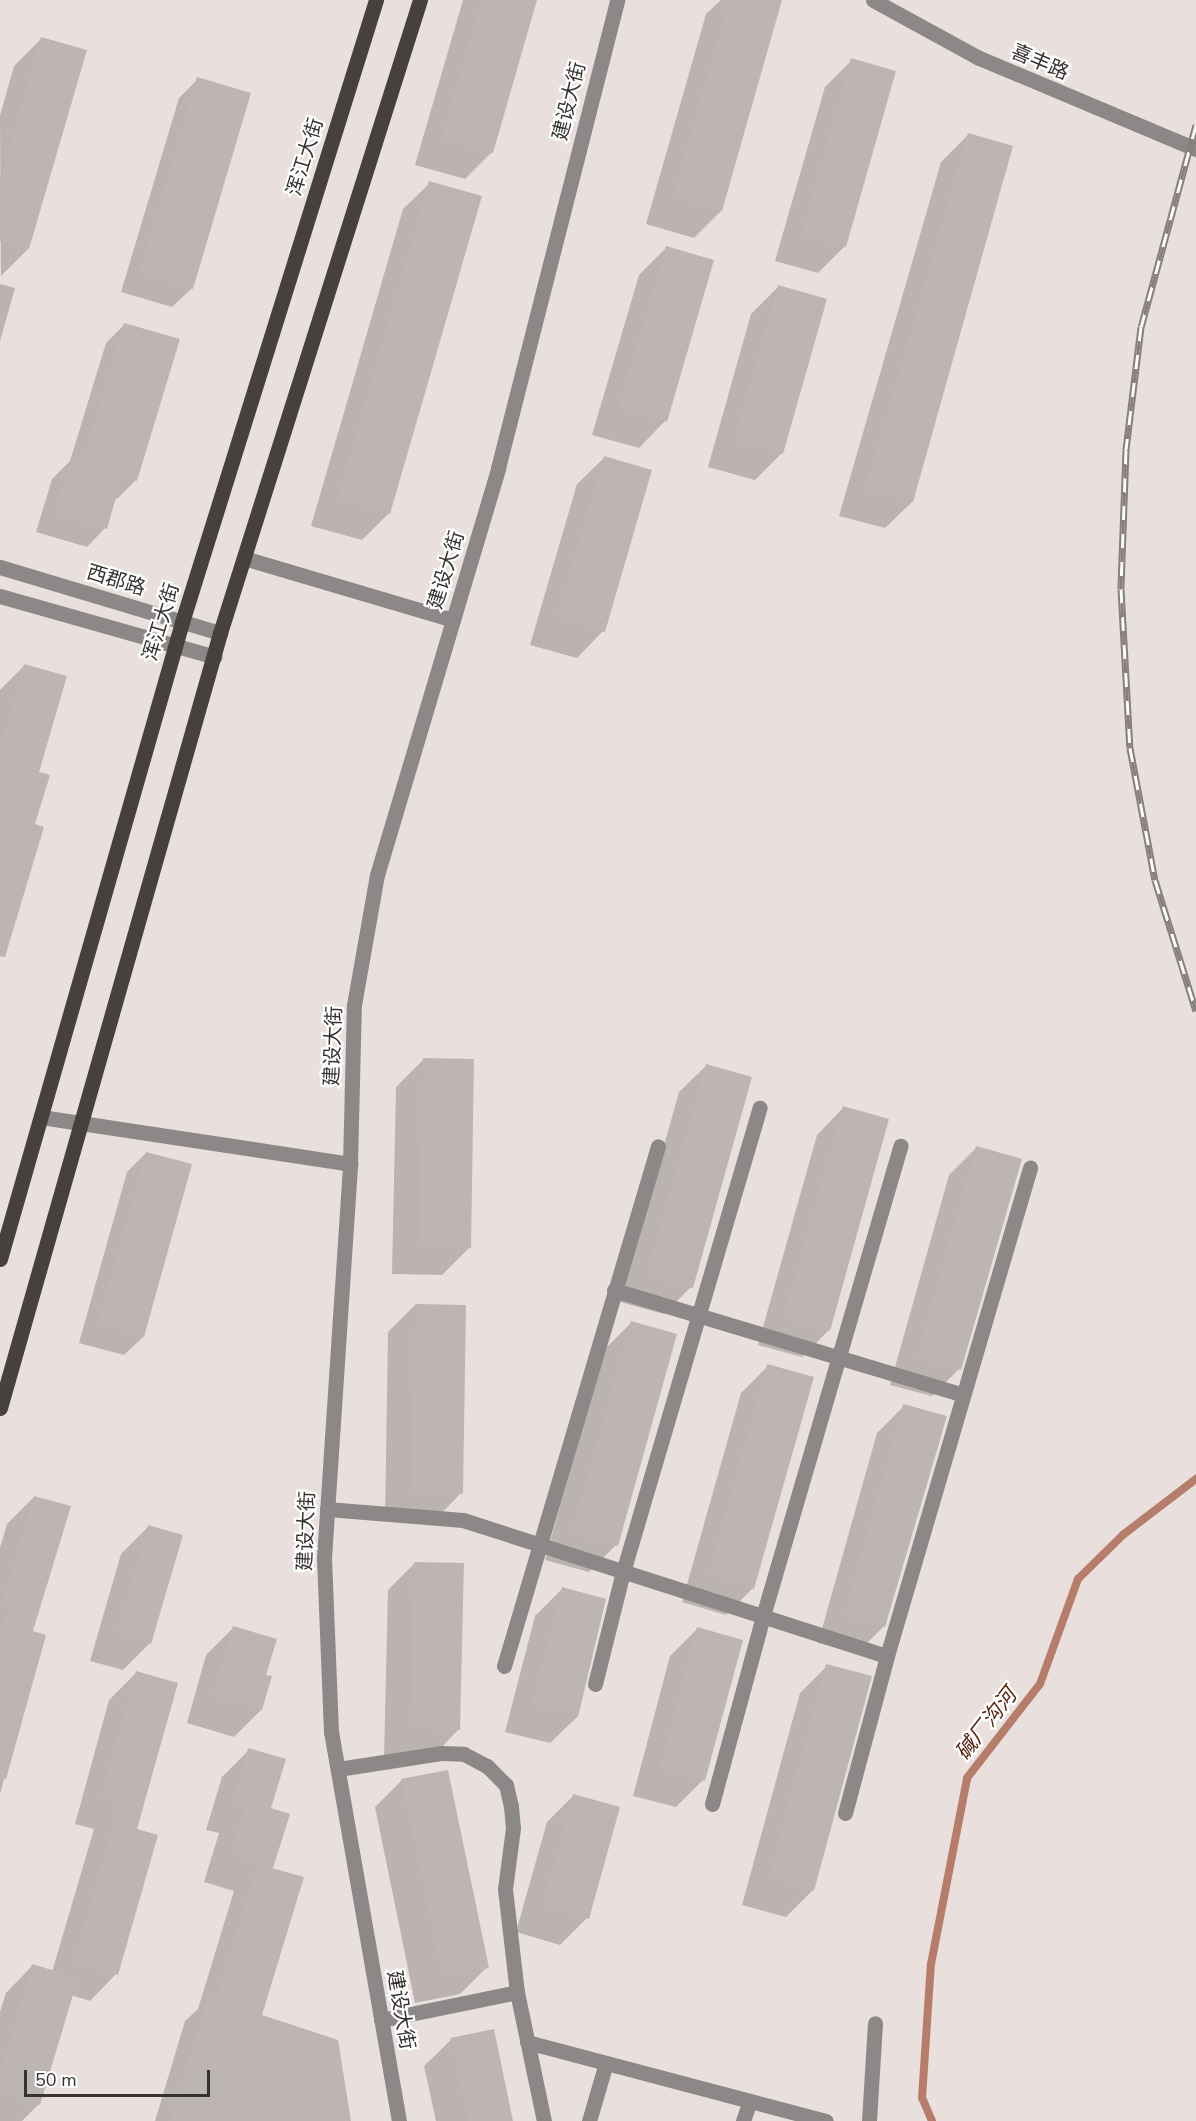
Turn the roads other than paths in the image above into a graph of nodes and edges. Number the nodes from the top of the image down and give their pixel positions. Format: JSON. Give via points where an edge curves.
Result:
{"nodes":[{"id":1,"x":376,"y":0,"type":"edge"},
{"id":2,"x":420,"y":0,"type":"edge"},
{"id":3,"x":617,"y":0,"type":"edge"},
{"id":4,"x":873,"y":0,"type":"edge"},
{"id":5,"x":1196,"y":149,"type":"edge"},
{"id":6,"x":244,"y":558,"type":"junction"},
{"id":7,"x":0,"y":567,"type":"edge"},
{"id":8,"x":0,"y":596,"type":"edge"},
{"id":9,"x":453,"y":620,"type":"junction"},
{"id":10,"x":182,"y":622,"type":"junction"},
{"id":11,"x":220,"y":633,"type":"junction"},
{"id":12,"x":175,"y":647,"type":"junction"},
{"id":13,"x":215,"y":657,"type":"junction"},
{"id":14,"x":760,"y":1108,"type":"dead end"},
{"id":15,"x":41,"y":1117,"type":"junction"},
{"id":16,"x":81,"y":1124,"type":"junction"},
{"id":17,"x":658,"y":1146,"type":"dead end"},
{"id":18,"x":900,"y":1146,"type":"dead end"},
{"id":19,"x":350,"y":1164,"type":"junction"},
{"id":20,"x":1030,"y":1168,"type":"dead end"},
{"id":21,"x":0,"y":1260,"type":"edge"},
{"id":22,"x":614,"y":1290,"type":"junction"},
{"id":23,"x":699,"y":1316,"type":"junction"},
{"id":24,"x":838,"y":1358,"type":"junction"},
{"id":25,"x":963,"y":1395,"type":"junction"},
{"id":26,"x":0,"y":1408,"type":"edge"},
{"id":27,"x":327,"y":1509,"type":"junction"},
{"id":28,"x":538,"y":1544,"type":"junction"},
{"id":29,"x":623,"y":1572,"type":"junction"},
{"id":30,"x":763,"y":1616,"type":"junction"},
{"id":31,"x":887,"y":1656,"type":"junction"},
{"id":32,"x":504,"y":1666,"type":"dead end"},
{"id":33,"x":595,"y":1684,"type":"dead end"},
{"id":34,"x":338,"y":1769,"type":"junction"},
{"id":35,"x":712,"y":1804,"type":"dead end"},
{"id":36,"x":845,"y":1813,"type":"dead end"},
{"id":37,"x":517,"y":1992,"type":"junction"},
{"id":38,"x":381,"y":2020,"type":"junction"},
{"id":39,"x":875,"y":2023,"type":"dead end"},
{"id":40,"x":527,"y":2042,"type":"junction"},
{"id":41,"x":606,"y":2063,"type":"junction"},
{"id":42,"x":750,"y":2101,"type":"junction"},
{"id":43,"x":399,"y":2121,"type":"edge"},
{"id":44,"x":544,"y":2121,"type":"edge"},
{"id":45,"x":589,"y":2121,"type":"edge"},
{"id":46,"x":743,"y":2121,"type":"edge"},
{"id":47,"x":826,"y":2121,"type":"edge"},
{"id":48,"x":869,"y":2121,"type":"edge"}],
"edges":[{"from":1,"to":10,"type":"main road","name":"浑江大街"},
{"from":2,"to":6,"type":"main road"},
{"from":3,"to":9,"type":"street","name":"建设大街","via":[[498,468]]},
{"from":4,"to":5,"type":"street","name":"喜丰路","via":[[976,57]]},
{"from":6,"to":9,"type":"street"},
{"from":6,"to":11,"type":"main road"},
{"from":7,"to":10,"type":"street","name":"西郡路"},
{"from":8,"to":12,"type":"street"},
{"from":9,"to":19,"type":"street","name":"建设大街","via":[[377,875],[354,1005]]},
{"from":10,"to":11,"type":"street","name":"西郡路"},
{"from":10,"to":12,"type":"main road","name":"浑江大街"},
{"from":11,"to":13,"type":"main road"},
{"from":12,"to":13,"type":"street"},
{"from":12,"to":15,"type":"main road","name":"浑江大街"},
{"from":13,"to":16,"type":"main road"},
{"from":14,"to":23,"type":"street"},
{"from":15,"to":16,"type":"street"},
{"from":15,"to":21,"type":"main road","name":"浑江大街"},
{"from":16,"to":19,"type":"street"},
{"from":16,"to":26,"type":"main road"},
{"from":17,"to":22,"type":"street"},
{"from":18,"to":24,"type":"street"},
{"from":19,"to":27,"type":"street","name":"建设大街"},
{"from":20,"to":25,"type":"street"},
{"from":22,"to":23,"type":"street"},
{"from":22,"to":28,"type":"street"},
{"from":23,"to":24,"type":"street"},
{"from":23,"to":29,"type":"street"},
{"from":24,"to":25,"type":"street"},
{"from":24,"to":30,"type":"street"},
{"from":25,"to":31,"type":"street"},
{"from":27,"to":28,"type":"street","via":[[463,1520]]},
{"from":27,"to":34,"type":"street","name":"建设大街","via":[[325,1570],[331,1732]]},
{"from":28,"to":29,"type":"street"},
{"from":28,"to":32,"type":"street"},
{"from":29,"to":30,"type":"street"},
{"from":29,"to":33,"type":"street"},
{"from":30,"to":31,"type":"street"},
{"from":30,"to":35,"type":"street"},
{"from":31,"to":36,"type":"street"},
{"from":34,"to":37,"type":"street","via":[[441,1753],[464,1754],[487,1766],[506,1785],[513,1828],[505,1889]]},
{"from":34,"to":38,"type":"street","name":"建设大街"},
{"from":37,"to":38,"type":"street"},
{"from":37,"to":40,"type":"street"},
{"from":38,"to":43,"type":"street","name":"建设大街"},
{"from":39,"to":48,"type":"street"},
{"from":40,"to":41,"type":"street"},
{"from":40,"to":44,"type":"street"},
{"from":41,"to":42,"type":"street"},
{"from":41,"to":45,"type":"street"},
{"from":42,"to":46,"type":"street"},
{"from":42,"to":47,"type":"street"}]}
